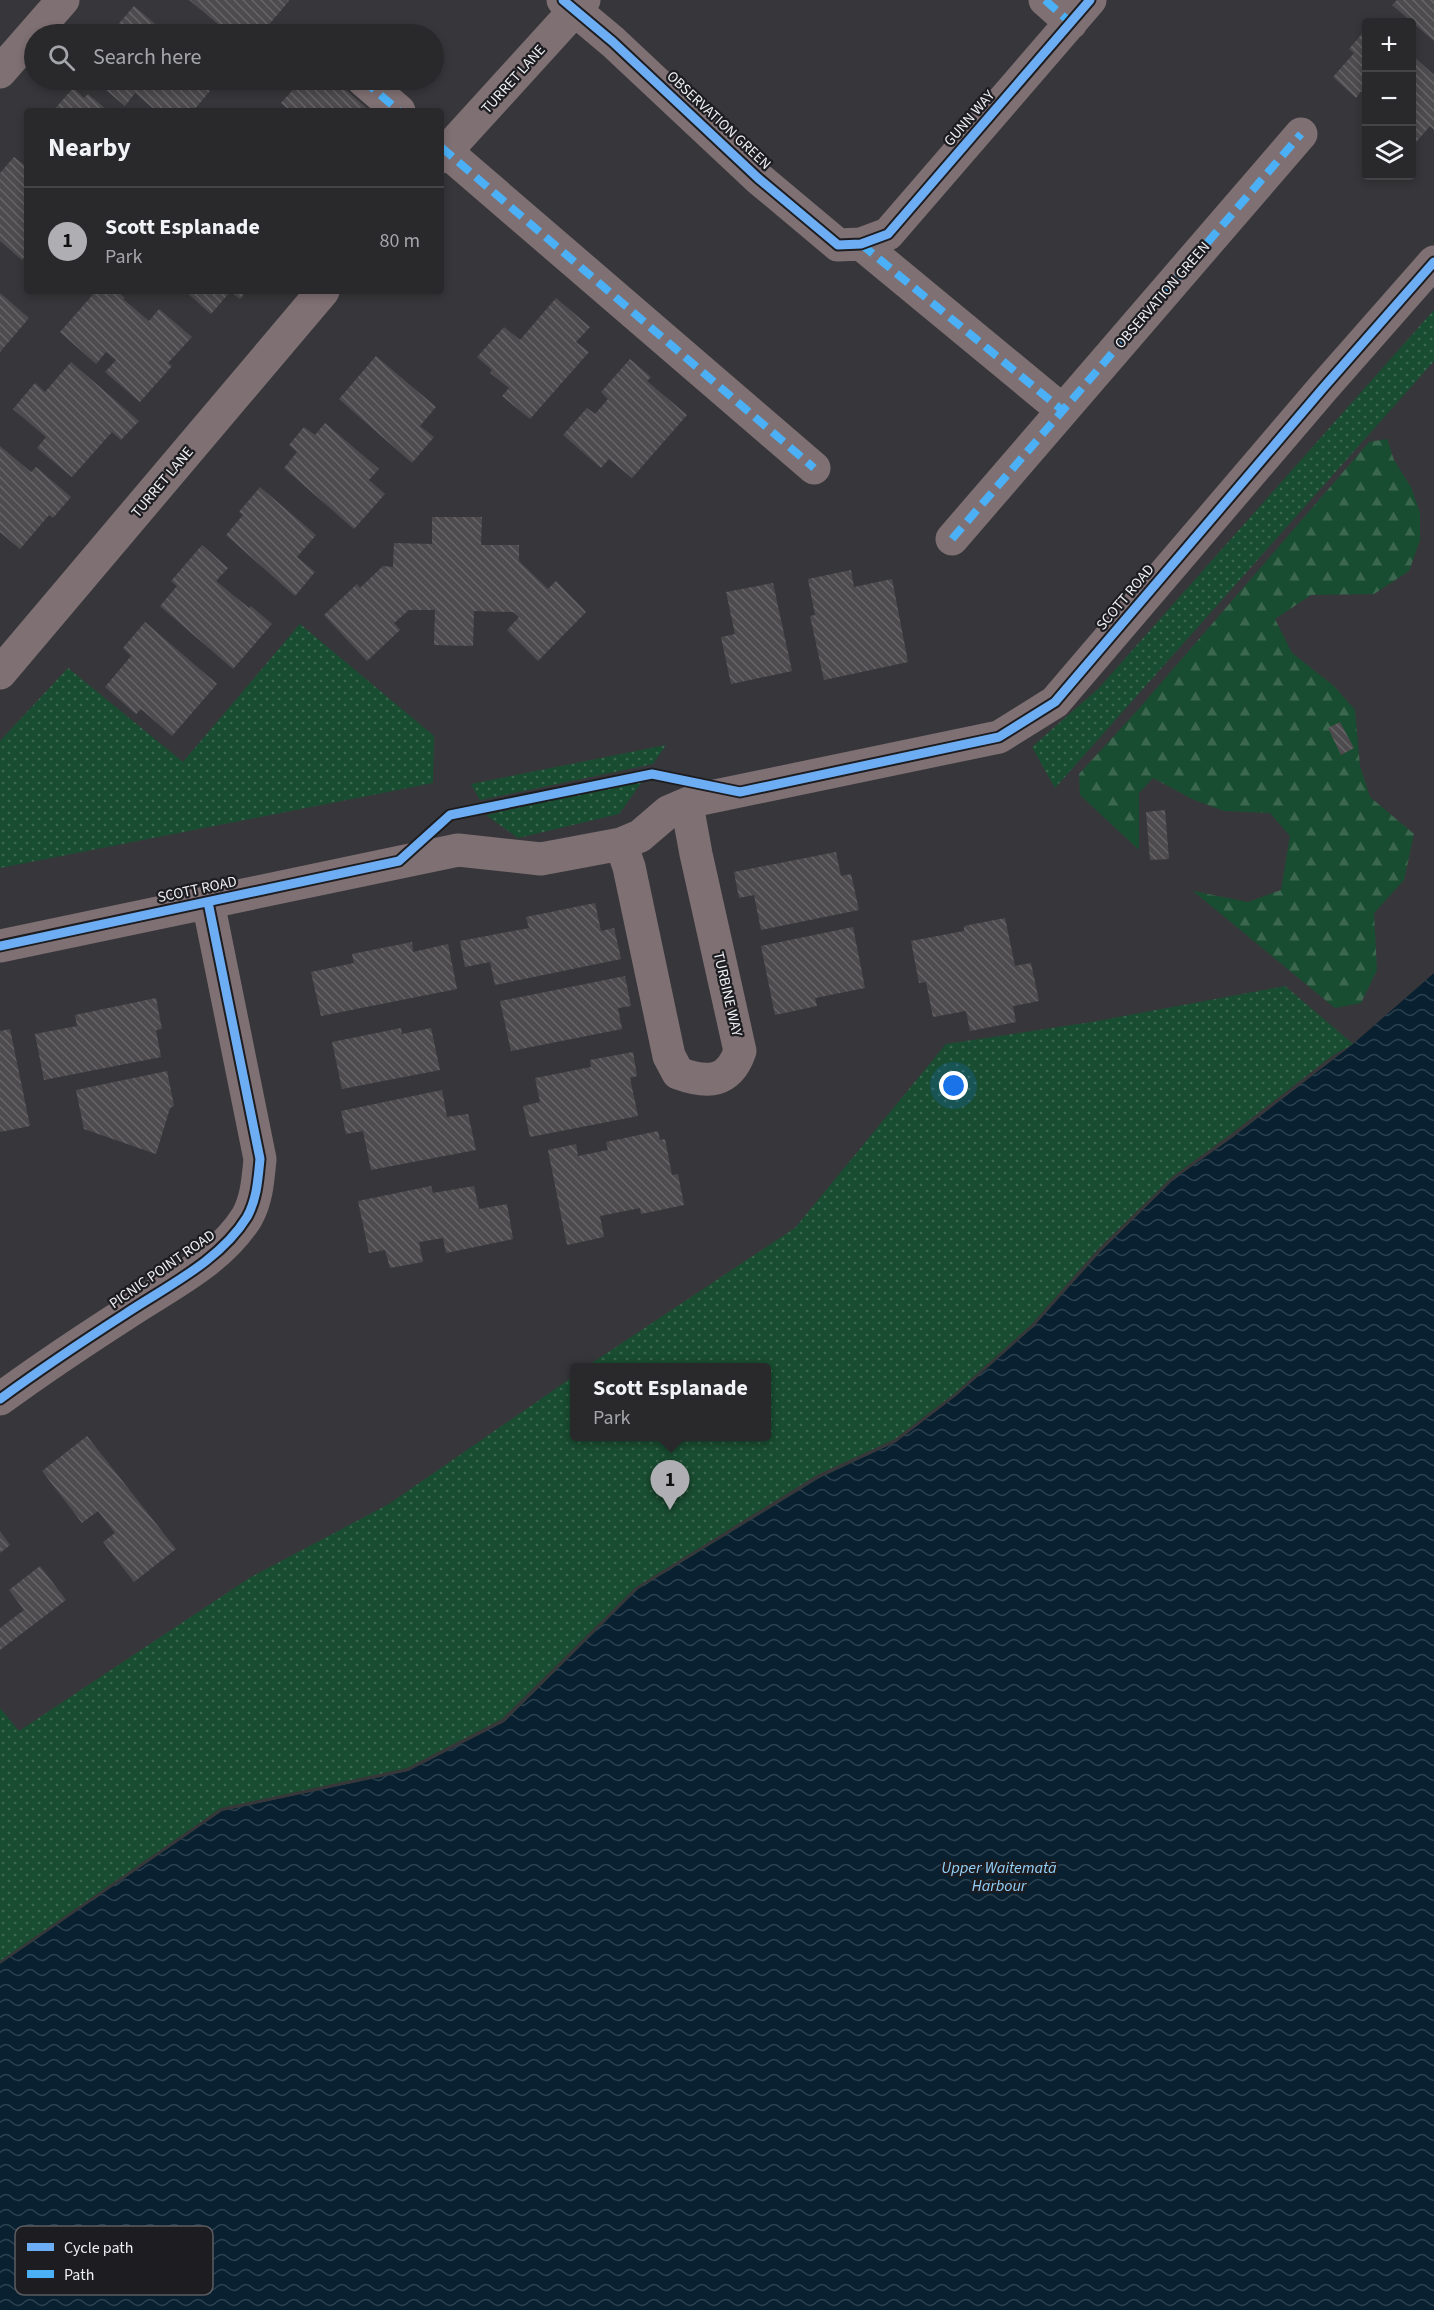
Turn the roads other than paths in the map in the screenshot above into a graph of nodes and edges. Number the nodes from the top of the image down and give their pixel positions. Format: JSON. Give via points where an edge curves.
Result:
{"nodes":[{"id":1,"x":63,"y":0,"type":"edge"},
{"id":2,"x":1044,"y":0,"type":"edge"},
{"id":3,"x":574,"y":4,"type":"edge"},
{"id":4,"x":1080,"y":11,"type":"edge"},
{"id":5,"x":42,"y":24,"type":"edge"},
{"id":6,"x":24,"y":45,"type":"edge"},
{"id":7,"x":0,"y":72,"type":"edge"},
{"id":8,"x":375,"y":90,"type":"edge"},
{"id":9,"x":396,"y":108,"type":"edge"},
{"id":10,"x":1301,"y":134,"type":"dead end"},
{"id":11,"x":444,"y":151,"type":"edge"},
{"id":12,"x":444,"y":153,"type":"edge"},
{"id":13,"x":861,"y":244,"type":"junction"},
{"id":14,"x":1434,"y":262,"type":"edge"},
{"id":15,"x":320,"y":294,"type":"edge"},
{"id":16,"x":1062,"y":410,"type":"junction"},
{"id":17,"x":814,"y":468,"type":"dead end"},
{"id":18,"x":952,"y":539,"type":"dead end"},
{"id":19,"x":0,"y":673,"type":"edge"},
{"id":20,"x":687,"y":805,"type":"junction"},
{"id":21,"x":621,"y":844,"type":"junction"},
{"id":22,"x":208,"y":902,"type":"junction"},
{"id":23,"x":0,"y":945,"type":"edge"},
{"id":24,"x":0,"y":1399,"type":"edge"}],
"edges":[{"from":1,"to":5,"type":"street"},
{"from":2,"to":4,"type":"street"},
{"from":3,"to":11,"type":"street","name":"TURRET LANE"},
{"from":3,"to":13,"type":"street","name":"OBSERVATION GREEN","via":[[758,177],[838,245]]},
{"from":4,"to":13,"type":"street","name":"GUNN WAY","via":[[888,234]]},
{"from":6,"to":7,"type":"street"},
{"from":8,"to":9,"type":"street"},
{"from":10,"to":16,"type":"street","name":"OBSERVATION GREEN"},
{"from":12,"to":17,"type":"street"},
{"from":13,"to":16,"type":"street"},
{"from":14,"to":20,"type":"street","name":"SCOTT ROAD","via":[[1055,702],[999,737]]},
{"from":15,"to":19,"type":"street","name":"TURRET LANE"},
{"from":16,"to":18,"type":"street","name":"OBSERVATION GREEN"},
{"from":20,"to":21,"type":"street","name":"SCOTT ROAD","via":[[668,812],[640,836]]},
{"from":20,"to":21,"type":"street","name":"TURBINE WAY","via":[[740,1051],[735,1066],[726,1074],[695,1079],[678,1073],[669,1056]]},
{"from":21,"to":22,"type":"street","name":"SCOTT ROAD","via":[[541,859],[458,850]]},
{"from":22,"to":23,"type":"street","name":"SCOTT ROAD"},
{"from":22,"to":24,"type":"street","name":"PICNIC POINT ROAD","via":[[260,1159],[257,1191],[247,1216],[226,1245],[197,1267]]}]}
